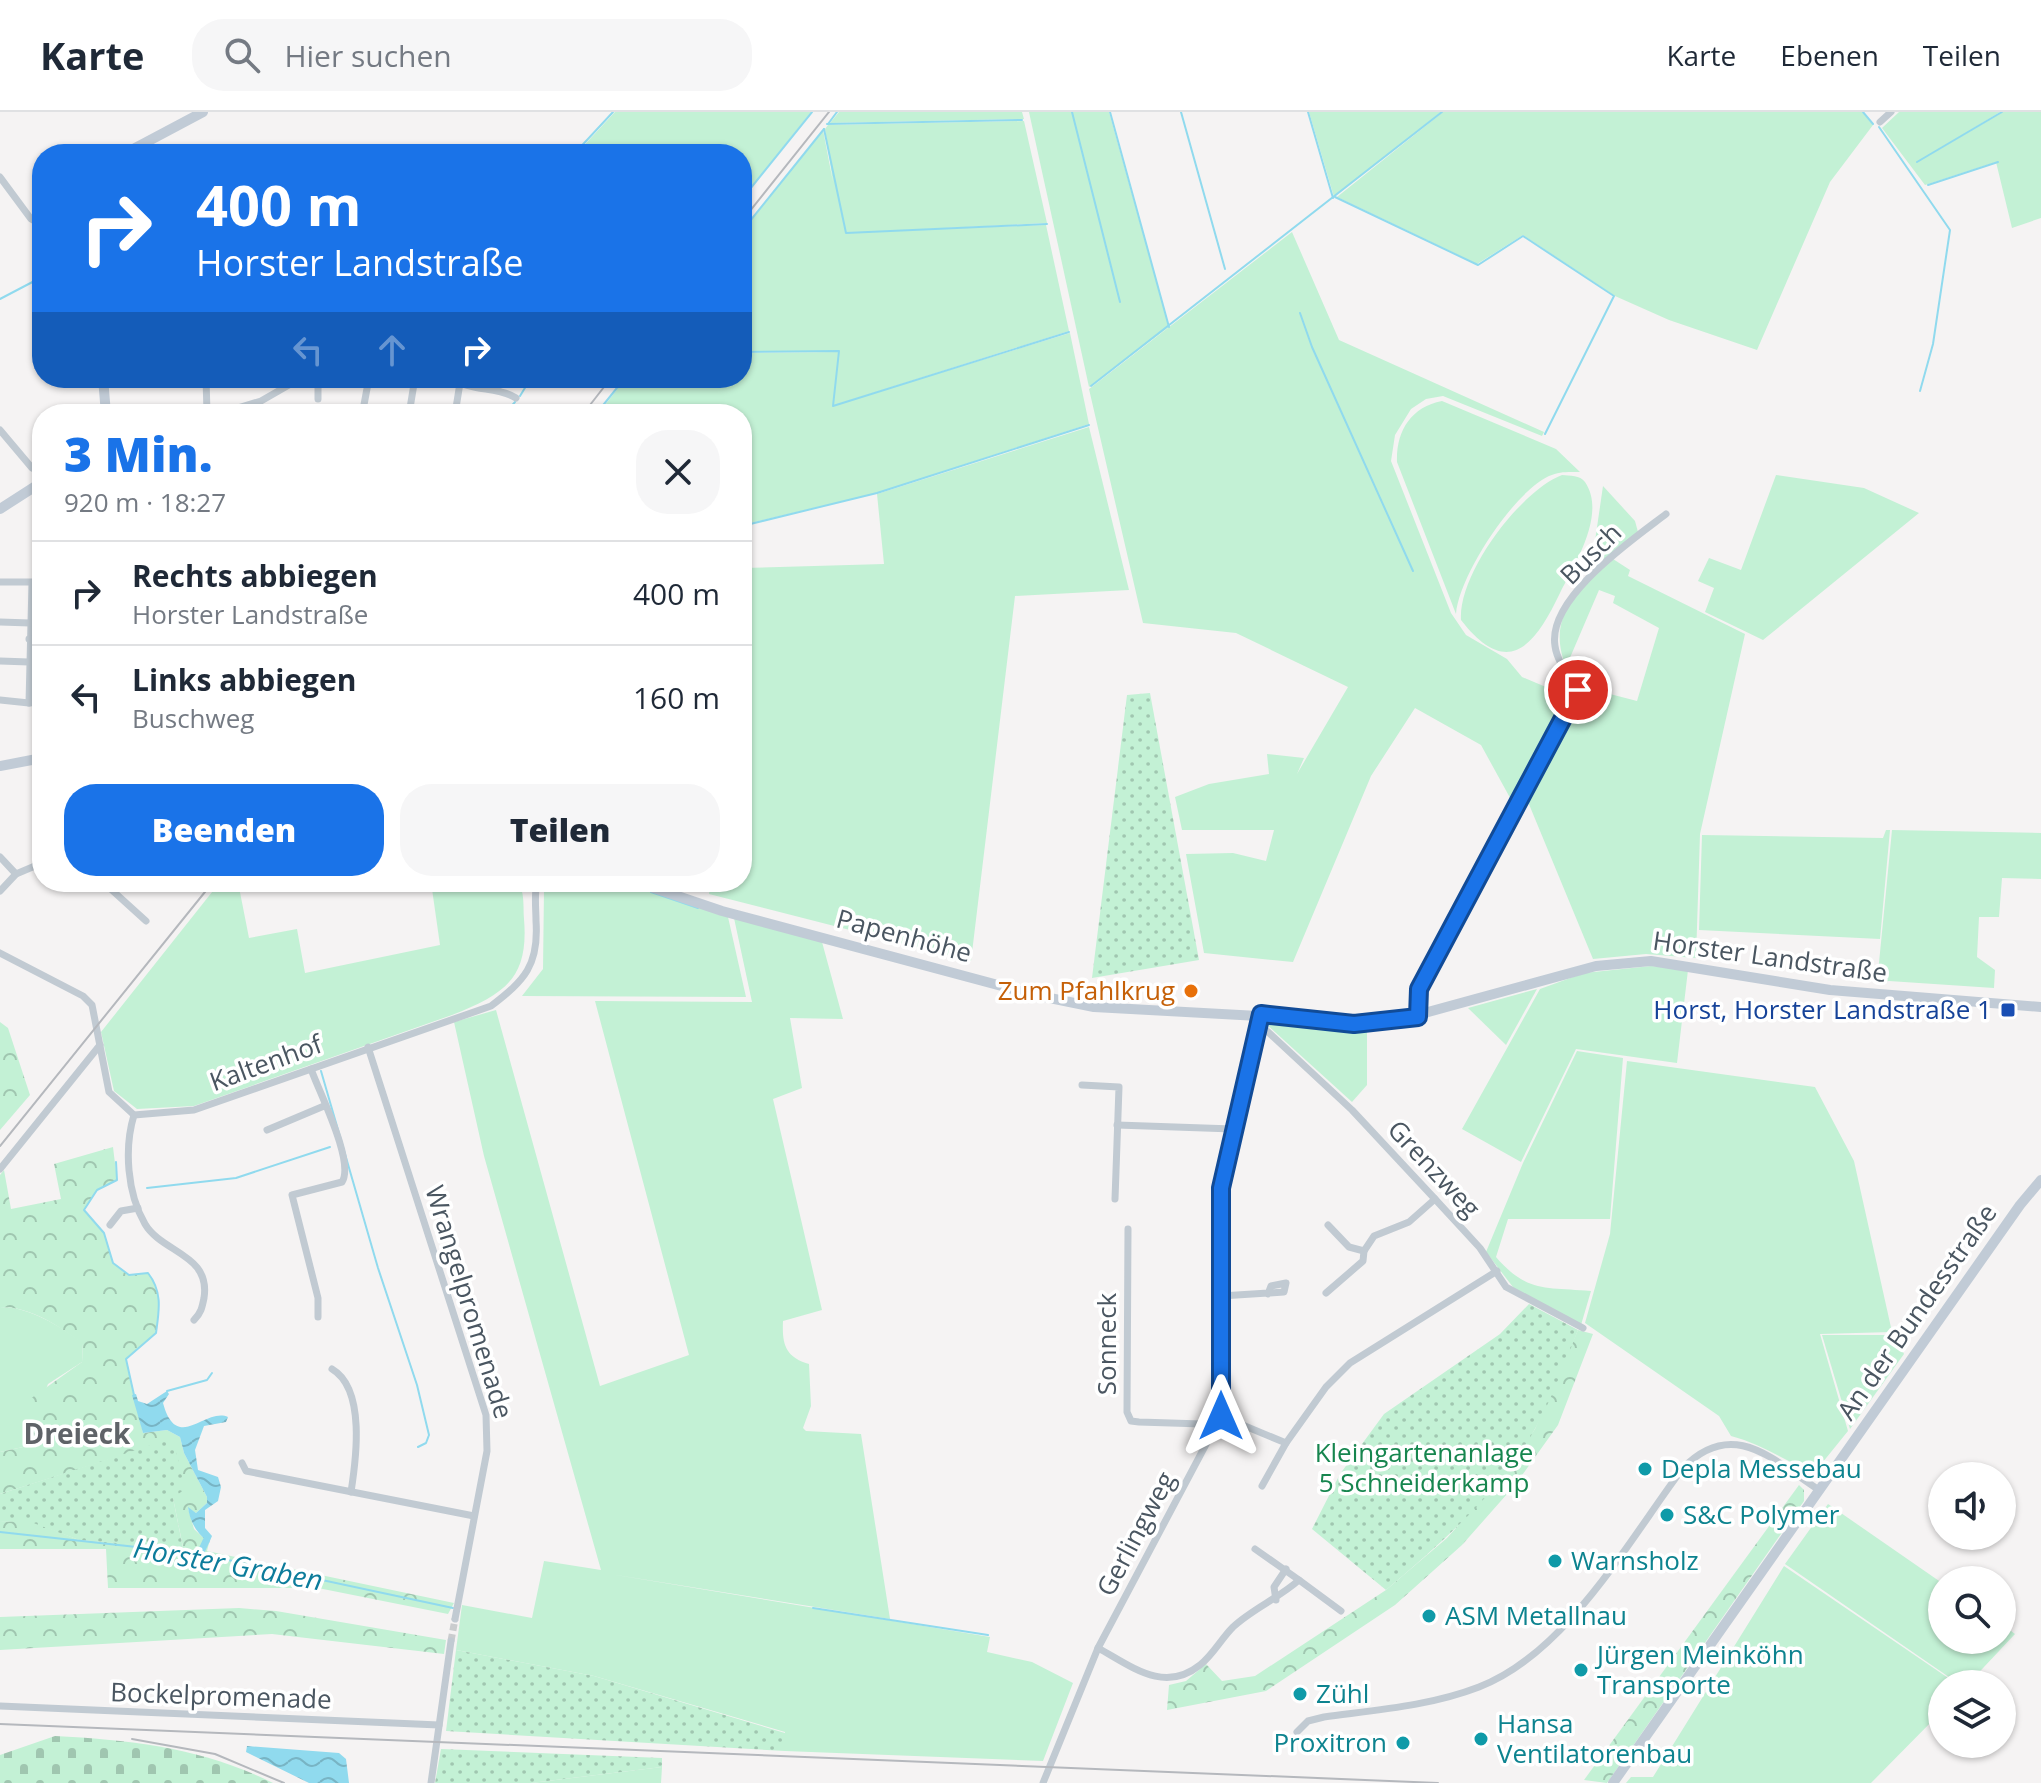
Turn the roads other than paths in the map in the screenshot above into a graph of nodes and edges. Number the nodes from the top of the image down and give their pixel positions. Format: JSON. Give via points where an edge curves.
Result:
{"nodes":[{"id":1,"x":203,"y":112,"type":"edge"},
{"id":2,"x":1891,"y":112,"type":"edge"},
{"id":3,"x":1880,"y":122,"type":"dead end"},
{"id":4,"x":143,"y":144,"type":"edge"},
{"id":5,"x":0,"y":177,"type":"edge"},
{"id":6,"x":32,"y":220,"type":"edge"},
{"id":7,"x":284,"y":388,"type":"edge"},
{"id":8,"x":318,"y":388,"type":"edge"},
{"id":9,"x":493,"y":388,"type":"edge"},
{"id":10,"x":516,"y":398,"type":"dead end"},
{"id":11,"x":318,"y":399,"type":"dead end"},
{"id":12,"x":251,"y":404,"type":"edge"},
{"id":13,"x":0,"y":430,"type":"edge"},
{"id":14,"x":32,"y":468,"type":"dead end"},
{"id":15,"x":32,"y":488,"type":"edge"},
{"id":16,"x":0,"y":509,"type":"edge"},
{"id":17,"x":1666,"y":514,"type":"dead end"},
{"id":18,"x":0,"y":582,"type":"edge"},
{"id":19,"x":32,"y":583,"type":"joint"},
{"id":20,"x":0,"y":622,"type":"edge"},
{"id":21,"x":30,"y":623,"type":"junction"},
{"id":22,"x":29,"y":639,"type":"junction"},
{"id":23,"x":32,"y":639,"type":"edge"},
{"id":24,"x":0,"y":661,"type":"edge"},
{"id":25,"x":29,"y":662,"type":"junction"},
{"id":26,"x":0,"y":700,"type":"edge"},
{"id":27,"x":29,"y":703,"type":"junction"},
{"id":28,"x":32,"y":703,"type":"edge"},
{"id":29,"x":32,"y":760,"type":"edge"},
{"id":30,"x":0,"y":766,"type":"edge"},
{"id":31,"x":0,"y":857,"type":"edge"},
{"id":32,"x":32,"y":867,"type":"edge"},
{"id":33,"x":16,"y":874,"type":"junction"},
{"id":34,"x":0,"y":891,"type":"edge"},
{"id":35,"x":114,"y":892,"type":"edge"},
{"id":36,"x":537,"y":892,"type":"edge"},
{"id":37,"x":665,"y":892,"type":"edge"},
{"id":38,"x":146,"y":921,"type":"dead end"},
{"id":39,"x":0,"y":953,"type":"edge"},
{"id":40,"x":2041,"y":1007,"type":"edge"},
{"id":41,"x":1261,"y":1014,"type":"junction"},
{"id":42,"x":1418,"y":1017,"type":"junction"},
{"id":43,"x":1259,"y":1029,"type":"junction"},
{"id":44,"x":100,"y":1045,"type":"junction"},
{"id":45,"x":368,"y":1047,"type":"junction"},
{"id":46,"x":311,"y":1069,"type":"junction"},
{"id":47,"x":1082,"y":1085,"type":"dead end"},
{"id":48,"x":324,"y":1106,"type":"junction"},
{"id":49,"x":134,"y":1115,"type":"junction"},
{"id":50,"x":1117,"y":1125,"type":"junction"},
{"id":51,"x":1233,"y":1129,"type":"junction"},
{"id":52,"x":267,"y":1130,"type":"dead end"},
{"id":53,"x":0,"y":1169,"type":"edge"},
{"id":54,"x":2041,"y":1180,"type":"edge"},
{"id":55,"x":1115,"y":1199,"type":"dead end"},
{"id":56,"x":1435,"y":1199,"type":"junction"},
{"id":57,"x":138,"y":1208,"type":"junction"},
{"id":58,"x":110,"y":1225,"type":"dead end"},
{"id":59,"x":1328,"y":1225,"type":"dead end"},
{"id":60,"x":1128,"y":1229,"type":"dead end"},
{"id":61,"x":1364,"y":1251,"type":"junction"},
{"id":62,"x":1497,"y":1271,"type":"junction"},
{"id":63,"x":1326,"y":1293,"type":"dead end"},
{"id":64,"x":1268,"y":1294,"type":"dead end"},
{"id":65,"x":1221,"y":1296,"type":"junction"},
{"id":66,"x":318,"y":1317,"type":"dead end"},
{"id":67,"x":194,"y":1320,"type":"dead end"},
{"id":68,"x":1583,"y":1328,"type":"dead end"},
{"id":69,"x":332,"y":1369,"type":"dead end"},
{"id":70,"x":1221,"y":1416,"type":"junction"},
{"id":71,"x":1215,"y":1428,"type":"junction"},
{"id":72,"x":1286,"y":1443,"type":"junction"},
{"id":73,"x":242,"y":1463,"type":"dead end"},
{"id":74,"x":1262,"y":1486,"type":"dead end"},
{"id":75,"x":1819,"y":1490,"type":"junction"},
{"id":76,"x":351,"y":1492,"type":"junction"},
{"id":77,"x":474,"y":1516,"type":"junction"},
{"id":78,"x":1255,"y":1549,"type":"dead end"},
{"id":79,"x":1286,"y":1569,"type":"junction"},
{"id":80,"x":1299,"y":1580,"type":"junction"},
{"id":81,"x":1276,"y":1600,"type":"junction"},
{"id":82,"x":1341,"y":1611,"type":"dead end"},
{"id":83,"x":455,"y":1619,"type":"tunnel mouth"},
{"id":84,"x":451,"y":1641,"type":"tunnel mouth"},
{"id":85,"x":1098,"y":1648,"type":"junction"},
{"id":86,"x":0,"y":1706,"type":"edge"},
{"id":87,"x":439,"y":1725,"type":"junction"},
{"id":88,"x":1297,"y":1732,"type":"dead end"},
{"id":89,"x":431,"y":1783,"type":"edge"},
{"id":90,"x":1043,"y":1783,"type":"edge"},
{"id":91,"x":1613,"y":1783,"type":"edge"}],
"edges":[{"from":1,"to":4,"type":"main road"},
{"from":2,"to":3,"type":"street"},
{"from":5,"to":6,"type":"street"},
{"from":7,"to":12,"type":"street"},
{"from":8,"to":11,"type":"street"},
{"from":9,"to":10,"type":"street"},
{"from":13,"to":14,"type":"street"},
{"from":15,"to":16,"type":"main road"},
{"from":17,"to":42,"type":"street","name":"Busch","via":[[1578,590],[1557,624],[1554,646],[1578,690],[1419,989]]},
{"from":18,"to":19,"type":"street"},
{"from":19,"to":21,"type":"street"},
{"from":20,"to":21,"type":"street"},
{"from":21,"to":22,"type":"street"},
{"from":22,"to":23,"type":"street"},
{"from":22,"to":25,"type":"street"},
{"from":24,"to":25,"type":"street"},
{"from":25,"to":27,"type":"street"},
{"from":26,"to":27,"type":"street"},
{"from":27,"to":28,"type":"street"},
{"from":29,"to":30,"type":"main road"},
{"from":31,"to":33,"type":"street"},
{"from":32,"to":33,"type":"street"},
{"from":33,"to":34,"type":"street"},
{"from":35,"to":38,"type":"street"},
{"from":36,"to":45,"type":"street","name":"Kaltenhof","via":[[536,957],[512,990],[491,1006]]},
{"from":37,"to":41,"type":"main road","name":"Papenhöhe","via":[[1057,1000],[1150,1011]]},
{"from":39,"to":44,"type":"street","via":[[83,996],[95,1013]]},
{"from":40,"to":42,"type":"main road","name":"Horster Landstraße","via":[[1830,990],[1651,961],[1596,966]]},
{"from":41,"to":42,"type":"main road","name":"Horster Landstraße","via":[[1354,1024]]},
{"from":41,"to":43,"type":"street","name":"Gerlingweg"},
{"from":43,"to":51,"type":"street","name":"Gerlingweg"},
{"from":43,"to":56,"type":"street","name":"Grenzweg","via":[[1352,1110]]},
{"from":44,"to":49,"type":"street","via":[[109,1092]]},
{"from":44,"to":53,"type":"street"},
{"from":45,"to":46,"type":"street","name":"Kaltenhof"},
{"from":45,"to":77,"type":"street","name":"Wrangelpromenade","via":[[486,1415],[487,1451]]},
{"from":46,"to":48,"type":"street"},
{"from":46,"to":49,"type":"street","name":"Kaltenhof","via":[[194,1110]]},
{"from":47,"to":50,"type":"street","via":[[1119,1087]]},
{"from":48,"to":52,"type":"street"},
{"from":48,"to":66,"type":"street","via":[[345,1178],[292,1195]]},
{"from":49,"to":57,"type":"street","via":[[126,1143]]},
{"from":50,"to":51,"type":"street"},
{"from":50,"to":55,"type":"street"},
{"from":51,"to":65,"type":"street","name":"Gerlingweg","via":[[1221,1188]]},
{"from":54,"to":75,"type":"main road","name":"An der Bundesstraße"},
{"from":56,"to":61,"type":"street","via":[[1409,1222],[1374,1236]]},
{"from":56,"to":62,"type":"street","name":"Grenzweg"},
{"from":57,"to":58,"type":"street","via":[[121,1211]]},
{"from":57,"to":67,"type":"street","via":[[147,1228],[196,1263],[205,1287],[201,1313]]},
{"from":59,"to":61,"type":"street","via":[[1349,1247]]},
{"from":60,"to":71,"type":"street","name":"Sonneck","via":[[1127,1412],[1131,1421]]},
{"from":61,"to":63,"type":"street","via":[[1363,1261]]},
{"from":62,"to":68,"type":"street","name":"Grenzweg","via":[[1512,1292]]},
{"from":62,"to":72,"type":"street","via":[[1350,1363]]},
{"from":64,"to":65,"type":"street"},
{"from":65,"to":70,"type":"street","name":"Gerlingweg"},
{"from":69,"to":76,"type":"street","via":[[343,1377],[359,1432]]},
{"from":70,"to":71,"type":"street","name":"Gerlingweg"},
{"from":70,"to":72,"type":"street"},
{"from":71,"to":85,"type":"street","name":"Gerlingweg"},
{"from":72,"to":74,"type":"street"},
{"from":73,"to":76,"type":"street","via":[[246,1471]]},
{"from":75,"to":88,"type":"street","via":[[1748,1446],[1727,1443],[1705,1450],[1682,1470],[1569,1621],[1516,1668],[1461,1694],[1324,1717],[1308,1721]]},
{"from":75,"to":91,"type":"main road","name":"An der Bundesstraße"},
{"from":76,"to":77,"type":"street"},
{"from":77,"to":83,"type":"street","name":"Wrangelpromenade"},
{"from":78,"to":79,"type":"street"},
{"from":79,"to":80,"type":"street"},
{"from":79,"to":81,"type":"street","via":[[1274,1587]]},
{"from":80,"to":81,"type":"street"},
{"from":80,"to":82,"type":"street"},
{"from":81,"to":85,"type":"street","via":[[1234,1626],[1201,1665],[1183,1676],[1154,1678]]},
{"from":84,"to":87,"type":"street"},
{"from":85,"to":90,"type":"street","name":"Gerlingweg"},
{"from":86,"to":87,"type":"street","name":"Bockelpromenade"},
{"from":87,"to":89,"type":"street"}]}
